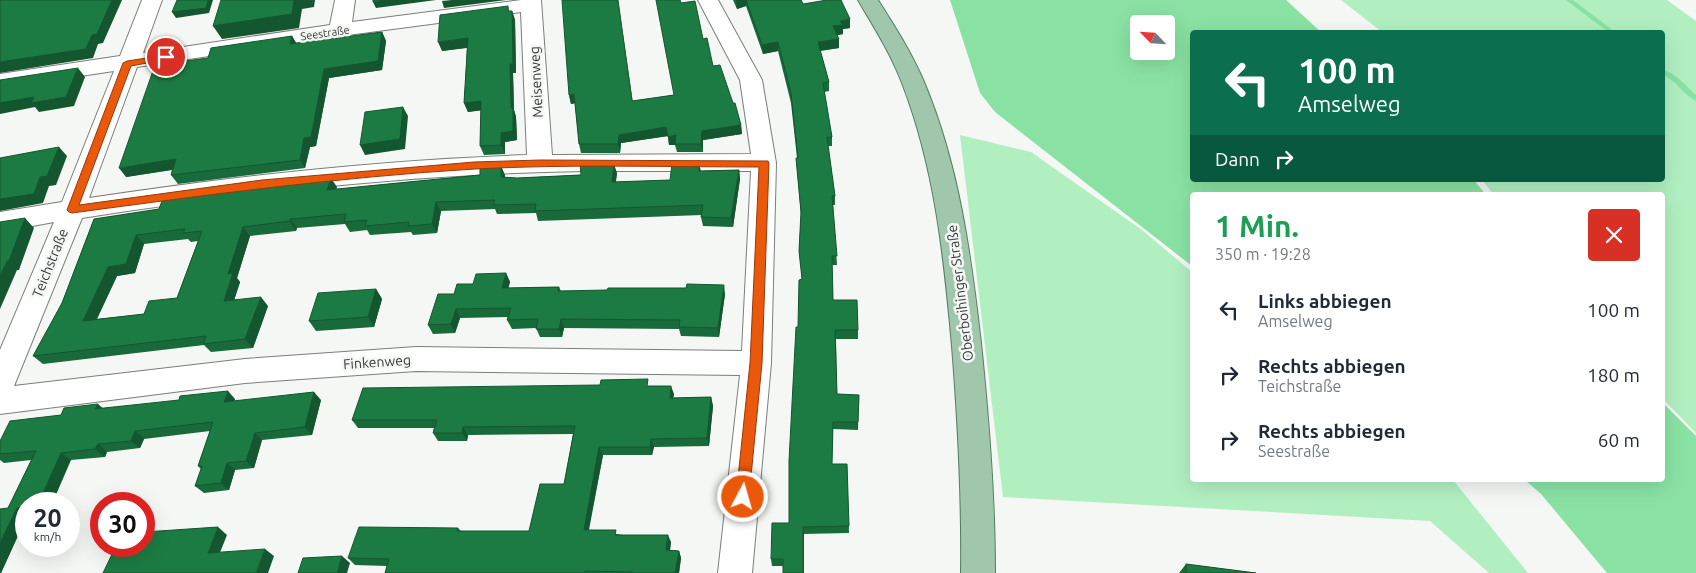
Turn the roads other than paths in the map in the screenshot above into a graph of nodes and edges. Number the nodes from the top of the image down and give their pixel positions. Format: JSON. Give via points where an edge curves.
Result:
{"nodes":[{"id":1,"x":152,"y":0,"type":"edge"},
{"id":2,"x":345,"y":0,"type":"edge"},
{"id":3,"x":708,"y":0,"type":"edge"},
{"id":4,"x":868,"y":0,"type":"edge"},
{"id":5,"x":531,"y":3,"type":"edge"},
{"id":6,"x":340,"y":30,"type":"junction"},
{"id":7,"x":127,"y":63,"type":"junction"},
{"id":8,"x":0,"y":82,"type":"edge"},
{"id":9,"x":540,"y":163,"type":"junction"},
{"id":10,"x":764,"y":163,"type":"junction"},
{"id":11,"x":72,"y":210,"type":"junction"},
{"id":12,"x":0,"y":222,"type":"edge"},
{"id":13,"x":756,"y":363,"type":"junction"},
{"id":14,"x":0,"y":385,"type":"edge"},
{"id":15,"x":0,"y":401,"type":"edge"},
{"id":16,"x":735,"y":573,"type":"edge"},
{"id":17,"x":978,"y":573,"type":"edge"}],
"edges":[{"from":1,"to":7,"type":"street","name":"Teichstraße"},
{"from":2,"to":6,"type":"street"},
{"from":3,"to":10,"type":"street","via":[[752,80]]},
{"from":4,"to":17,"type":"main road","name":"Oberboihinger Straße","via":[[906,64],[932,129],[943,175],[960,269],[974,420]]},
{"from":5,"to":6,"type":"street","name":"Seestraße"},
{"from":5,"to":9,"type":"street","name":"Meisenweg"},
{"from":6,"to":7,"type":"street","name":"Seestraße"},
{"from":7,"to":8,"type":"street","name":"Seestraße"},
{"from":7,"to":11,"type":"street","name":"Teichstraße"},
{"from":9,"to":10,"type":"street"},
{"from":9,"to":11,"type":"street","via":[[262,184]]},
{"from":10,"to":13,"type":"street"},
{"from":11,"to":12,"type":"street"},
{"from":11,"to":14,"type":"street","name":"Teichstraße"},
{"from":13,"to":15,"type":"street","name":"Finkenweg","via":[[416,359],[245,371]]},
{"from":13,"to":16,"type":"street"}]}
